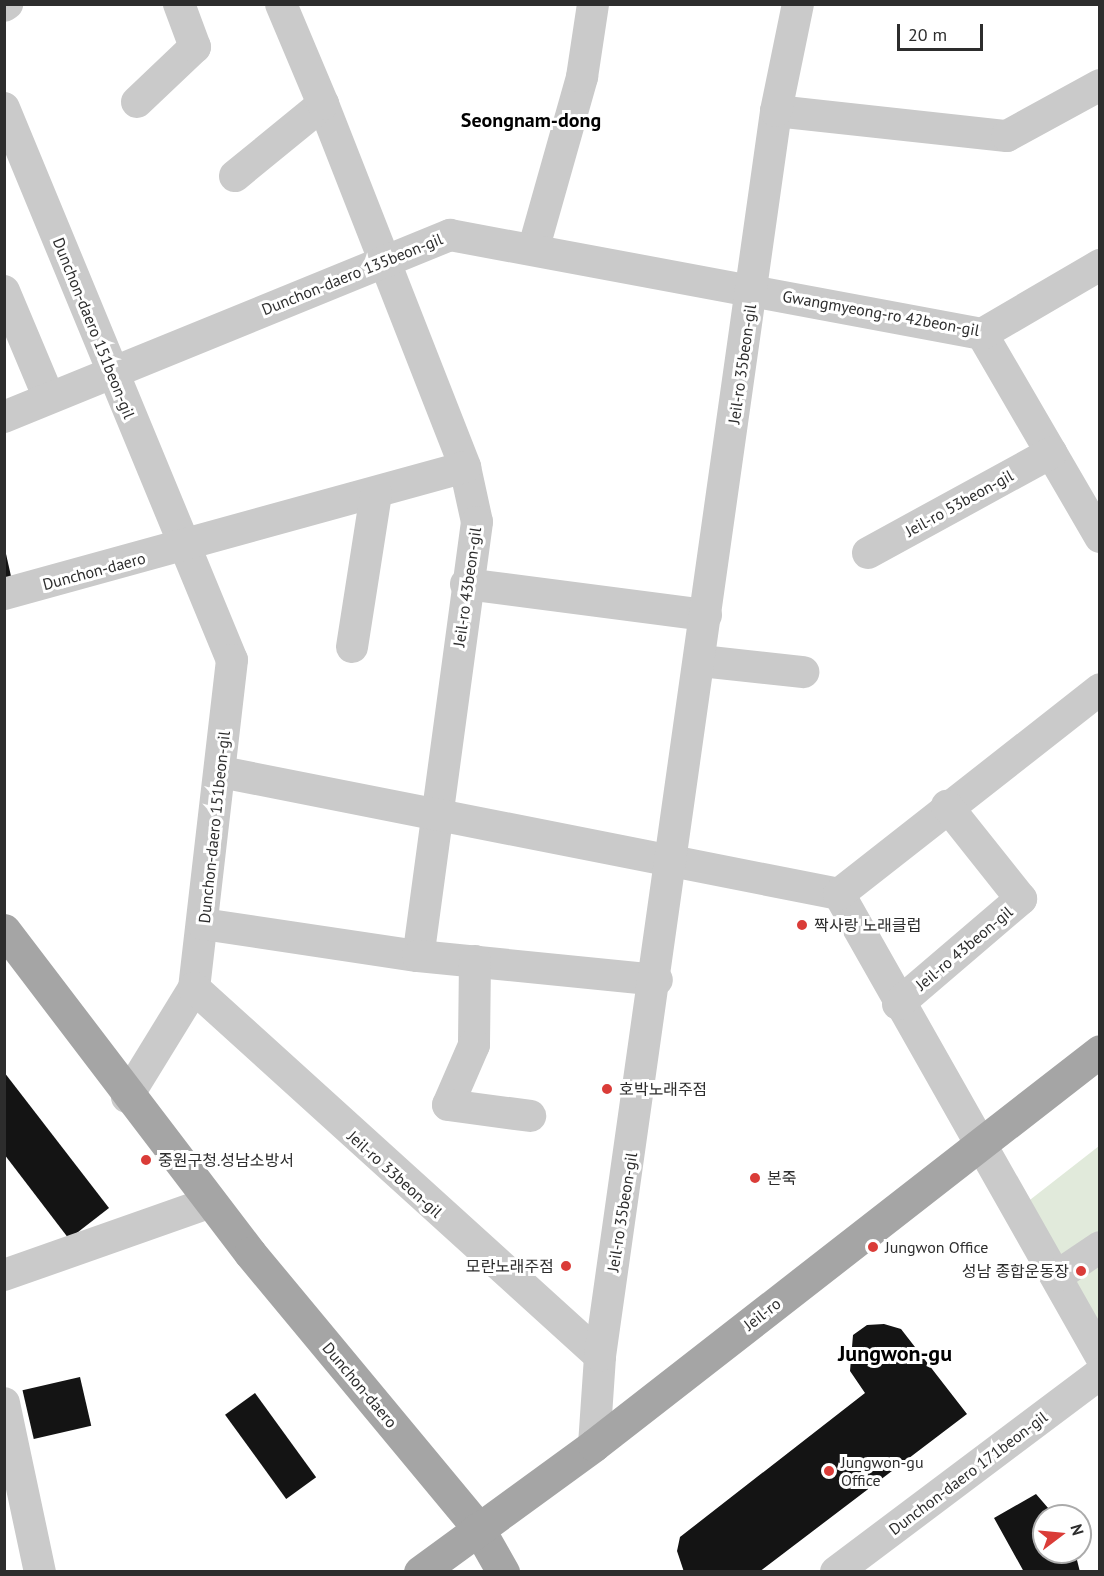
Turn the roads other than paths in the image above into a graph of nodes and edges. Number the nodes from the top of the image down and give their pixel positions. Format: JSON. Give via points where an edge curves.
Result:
{"nodes":[{"id":1,"x":179,"y":4,"type":"edge"},
{"id":2,"x":281,"y":4,"type":"edge"},
{"id":3,"x":593,"y":4,"type":"edge"},
{"id":4,"x":798,"y":4,"type":"edge"},
{"id":5,"x":1100,"y":85,"type":"edge"},
{"id":6,"x":137,"y":102,"type":"dead end"},
{"id":7,"x":323,"y":104,"type":"junction"},
{"id":8,"x":4,"y":108,"type":"edge"},
{"id":9,"x":776,"y":111,"type":"junction"},
{"id":10,"x":235,"y":176,"type":"dead end"},
{"id":11,"x":534,"y":247,"type":"junction"},
{"id":12,"x":386,"y":257,"type":"junction"},
{"id":13,"x":1100,"y":266,"type":"edge"},
{"id":14,"x":752,"y":289,"type":"junction"},
{"id":15,"x":4,"y":291,"type":"edge"},
{"id":16,"x":982,"y":334,"type":"junction"},
{"id":17,"x":113,"y":373,"type":"junction"},
{"id":18,"x":49,"y":398,"type":"junction"},
{"id":19,"x":4,"y":417,"type":"edge"},
{"id":20,"x":1051,"y":453,"type":"junction"},
{"id":21,"x":465,"y":467,"type":"junction"},
{"id":22,"x":376,"y":493,"type":"junction"},
{"id":23,"x":1100,"y":537,"type":"edge"},
{"id":24,"x":184,"y":547,"type":"junction"},
{"id":25,"x":868,"y":553,"type":"dead end"},
{"id":26,"x":466,"y":584,"type":"junction"},
{"id":27,"x":4,"y":594,"type":"edge"},
{"id":28,"x":706,"y":615,"type":"junction"},
{"id":29,"x":352,"y":647,"type":"dead end"},
{"id":30,"x":701,"y":661,"type":"junction"},
{"id":31,"x":803,"y":672,"type":"dead end"},
{"id":32,"x":1100,"y":689,"type":"edge"},
{"id":33,"x":220,"y":772,"type":"junction"},
{"id":34,"x":947,"y":806,"type":"junction"},
{"id":35,"x":437,"y":811,"type":"junction"},
{"id":36,"x":674,"y":859,"type":"junction"},
{"id":37,"x":839,"y":894,"type":"junction"},
{"id":38,"x":203,"y":924,"type":"junction"},
{"id":39,"x":4,"y":930,"type":"edge"},
{"id":40,"x":418,"y":956,"type":"junction"},
{"id":41,"x":475,"y":961,"type":"junction"},
{"id":42,"x":657,"y":980,"type":"junction"},
{"id":43,"x":194,"y":988,"type":"junction"},
{"id":44,"x":898,"y":1004,"type":"junction"},
{"id":45,"x":1100,"y":1051,"type":"edge"},
{"id":46,"x":127,"y":1097,"type":"junction"},
{"id":47,"x":530,"y":1116,"type":"dead end"},
{"id":48,"x":983,"y":1141,"type":"junction"},
{"id":49,"x":211,"y":1202,"type":"junction"},
{"id":50,"x":1100,"y":1247,"type":"edge"},
{"id":51,"x":4,"y":1275,"type":"edge"},
{"id":52,"x":1057,"y":1276,"type":"junction"},
{"id":53,"x":1100,"y":1355,"type":"edge"},
{"id":54,"x":600,"y":1356,"type":"junction"},
{"id":55,"x":1100,"y":1374,"type":"edge"},
{"id":56,"x":4,"y":1403,"type":"edge"},
{"id":57,"x":594,"y":1445,"type":"junction"},
{"id":58,"x":478,"y":1528,"type":"junction"},
{"id":59,"x":40,"y":1572,"type":"edge"},
{"id":60,"x":420,"y":1572,"type":"edge"},
{"id":61,"x":503,"y":1572,"type":"edge"},
{"id":62,"x":836,"y":1572,"type":"edge"}],
"edges":[{"from":1,"to":6,"type":"street","via":[[195,47]]},
{"from":2,"to":7,"type":"street","name":"Jeil-ro 43beon-gil"},
{"from":3,"to":11,"type":"street","via":[[582,77]]},
{"from":4,"to":9,"type":"street","name":"Jeil-ro 35beon-gil"},
{"from":5,"to":9,"type":"street","via":[[1007,136]]},
{"from":7,"to":10,"type":"street"},
{"from":7,"to":12,"type":"street","name":"Jeil-ro 43beon-gil"},
{"from":8,"to":17,"type":"street","name":"Dunchon-daero 151beon-gil"},
{"from":9,"to":14,"type":"street","name":"Jeil-ro 35beon-gil"},
{"from":11,"to":12,"type":"street","name":"Dunchon-daero 135beon-gil","via":[[450,235]]},
{"from":11,"to":14,"type":"street","name":"Dunchon-daero 135beon-gil"},
{"from":12,"to":17,"type":"street","name":"Dunchon-daero 135beon-gil"},
{"from":12,"to":21,"type":"street","name":"Jeil-ro 43beon-gil"},
{"from":13,"to":16,"type":"street","name":"Gwangmyeong-ro 42beon-gil"},
{"from":14,"to":16,"type":"street","name":"Gwangmyeong-ro 42beon-gil"},
{"from":14,"to":28,"type":"street","name":"Jeil-ro 35beon-gil"},
{"from":15,"to":18,"type":"street"},
{"from":16,"to":20,"type":"street"},
{"from":17,"to":18,"type":"street","name":"Dunchon-daero 135beon-gil"},
{"from":17,"to":24,"type":"street","name":"Dunchon-daero 151beon-gil"},
{"from":18,"to":19,"type":"street","name":"Dunchon-daero 135beon-gil"},
{"from":20,"to":23,"type":"street"},
{"from":20,"to":25,"type":"street","name":"Jeil-ro 53beon-gil"},
{"from":21,"to":22,"type":"street"},
{"from":21,"to":26,"type":"street","name":"Jeil-ro 43beon-gil","via":[[477,522]]},
{"from":22,"to":24,"type":"street"},
{"from":22,"to":29,"type":"street"},
{"from":24,"to":27,"type":"street","name":"Dunchon-daero"},
{"from":24,"to":33,"type":"street","name":"Dunchon-daero 151beon-gil","via":[[232,660]]},
{"from":26,"to":28,"type":"street"},
{"from":26,"to":35,"type":"street","name":"Jeil-ro 43beon-gil"},
{"from":28,"to":30,"type":"street","name":"Jeil-ro 35beon-gil"},
{"from":30,"to":31,"type":"street"},
{"from":30,"to":36,"type":"street","name":"Jeil-ro 35beon-gil"},
{"from":32,"to":34,"type":"street"},
{"from":33,"to":35,"type":"street"},
{"from":33,"to":38,"type":"street","name":"Dunchon-daero 151beon-gil"},
{"from":34,"to":37,"type":"street"},
{"from":34,"to":44,"type":"street","name":"Jeil-ro 43beon-gil","via":[[1021,900]]},
{"from":35,"to":36,"type":"street"},
{"from":35,"to":40,"type":"street","name":"Jeil-ro 43beon-gil"},
{"from":36,"to":37,"type":"street"},
{"from":36,"to":42,"type":"street","name":"Jeil-ro 35beon-gil"},
{"from":37,"to":44,"type":"street","name":"Jeil-ro 43beon-gil"},
{"from":38,"to":40,"type":"street"},
{"from":38,"to":43,"type":"street","name":"Dunchon-daero 151beon-gil"},
{"from":39,"to":46,"type":"main road","name":"Dunchon-daero"},
{"from":40,"to":41,"type":"street"},
{"from":41,"to":42,"type":"street"},
{"from":41,"to":47,"type":"street","via":[[474,1045],[448,1105]]},
{"from":42,"to":54,"type":"street","name":"Jeil-ro 35beon-gil"},
{"from":43,"to":46,"type":"street","name":"Dunchon-daero 151beon-gil"},
{"from":43,"to":54,"type":"street","name":"Jeil-ro 33beon-gil"},
{"from":44,"to":48,"type":"street","name":"Jeil-ro 43beon-gil"},
{"from":45,"to":48,"type":"main road","name":"Jeil-ro"},
{"from":46,"to":49,"type":"main road","name":"Dunchon-daero"},
{"from":48,"to":52,"type":"street","name":"Jeil-ro 43beon-gil"},
{"from":48,"to":57,"type":"main road","name":"Jeil-ro"},
{"from":49,"to":51,"type":"street"},
{"from":49,"to":58,"type":"main road","name":"Dunchon-daero"},
{"from":50,"to":52,"type":"street"},
{"from":52,"to":53,"type":"street","name":"Jeil-ro 43beon-gil"},
{"from":54,"to":57,"type":"street","name":"Jeil-ro 35beon-gil"},
{"from":55,"to":62,"type":"street","name":"Dunchon-daero 171beon-gil"},
{"from":56,"to":59,"type":"street"},
{"from":57,"to":58,"type":"main road","name":"Jeil-ro"},
{"from":58,"to":60,"type":"main road","name":"Jeil-ro"},
{"from":58,"to":61,"type":"main road","name":"Dunchon-daero"}]}
